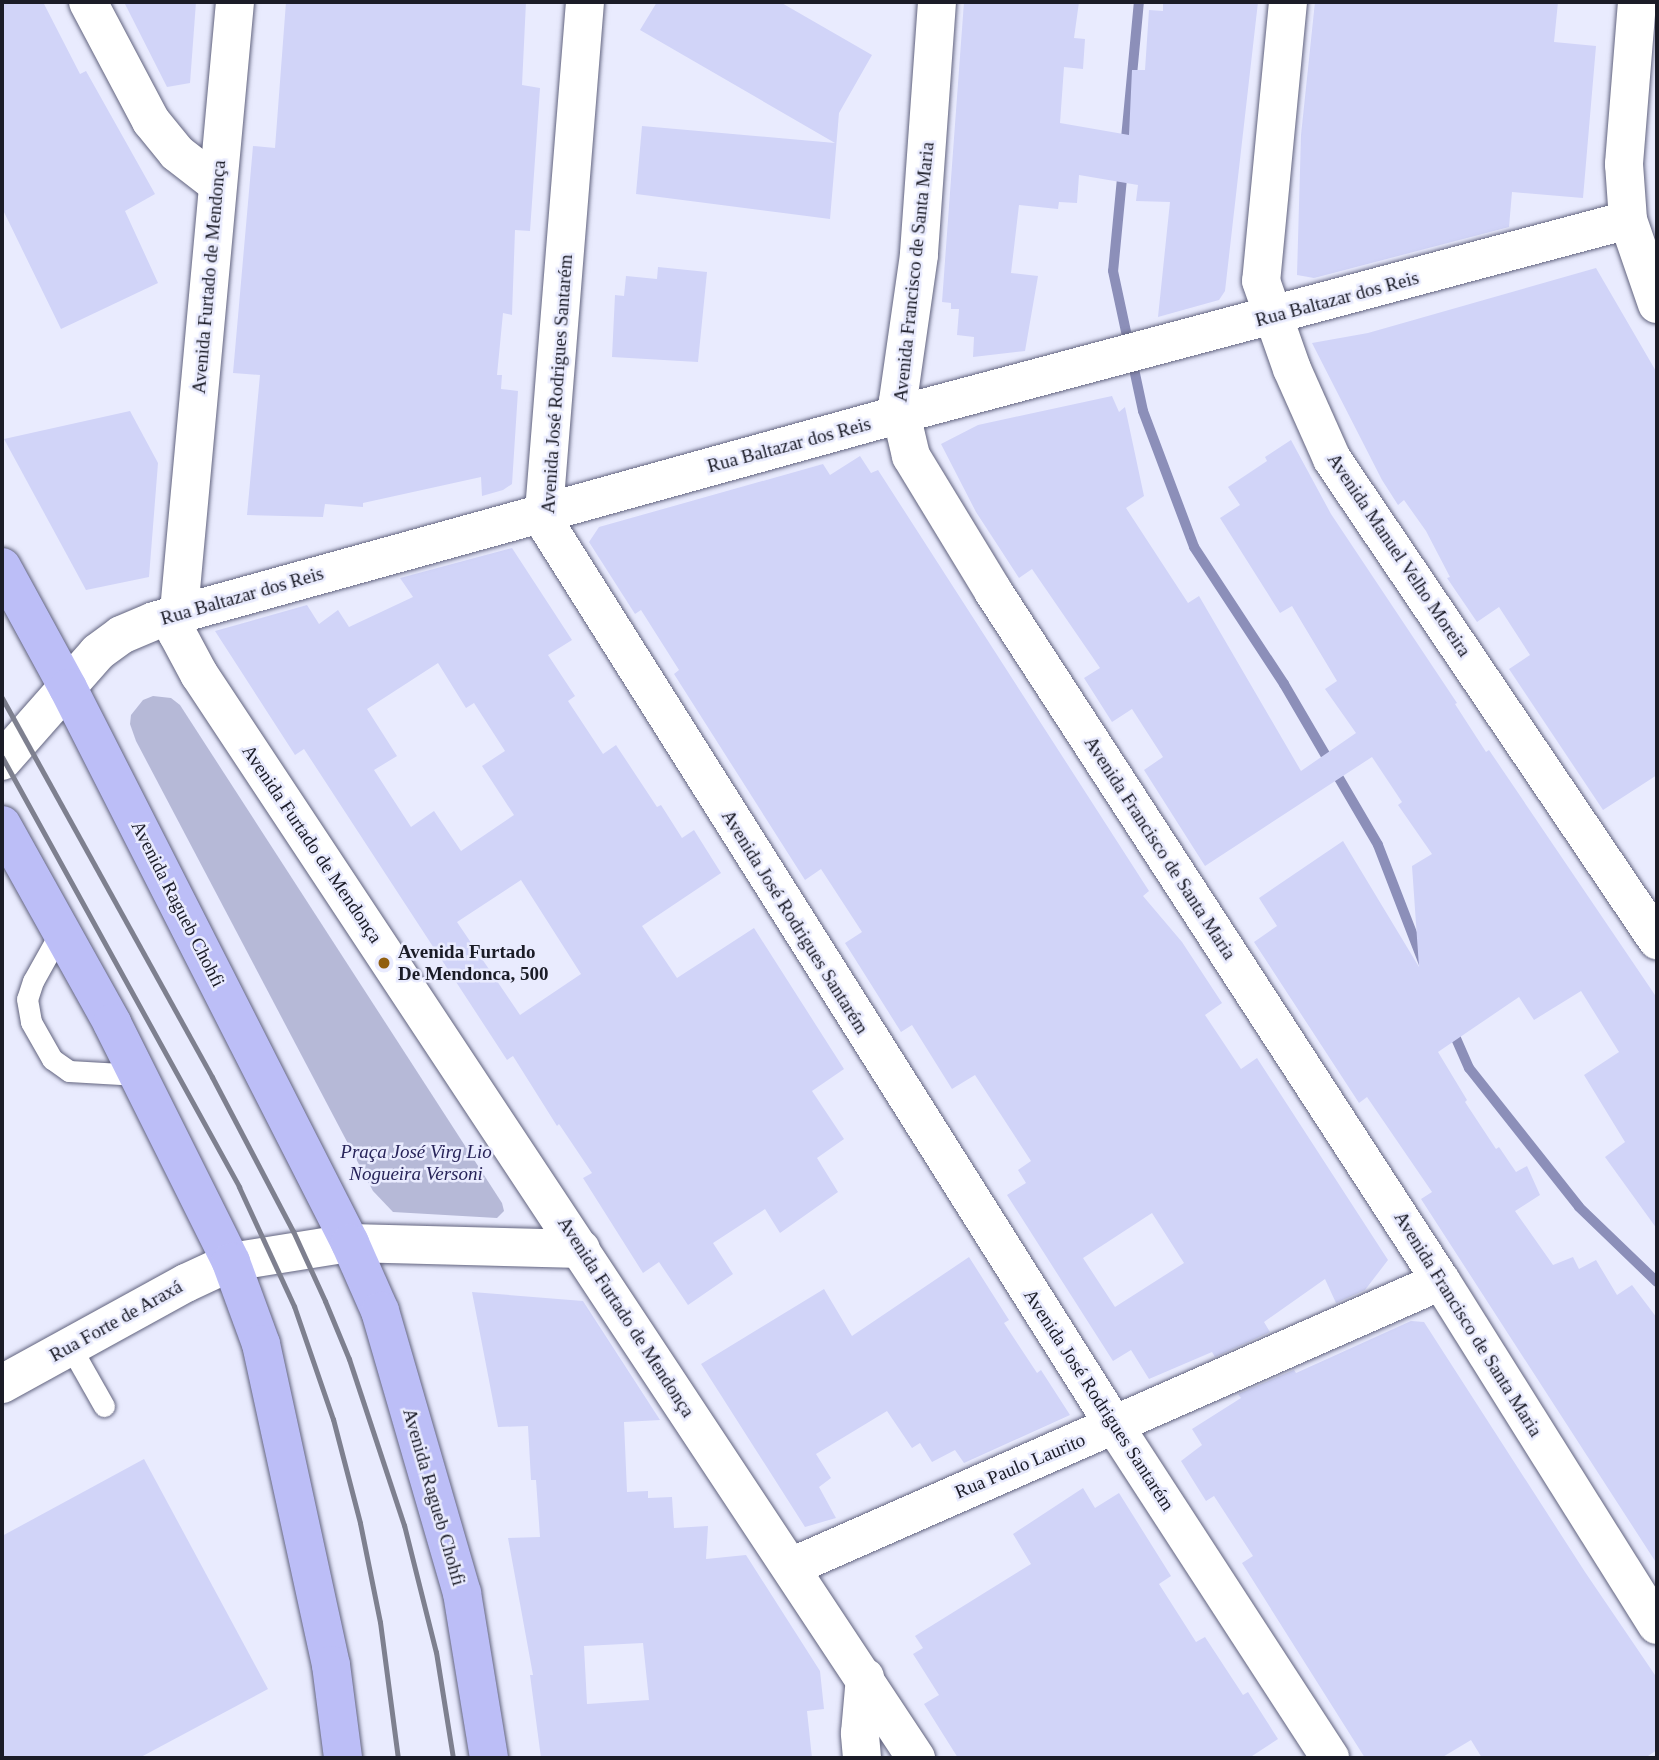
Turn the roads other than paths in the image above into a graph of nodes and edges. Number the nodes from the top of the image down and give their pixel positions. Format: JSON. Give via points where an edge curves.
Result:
{"nodes":[{"id":1,"x":88,"y":2,"type":"edge"},
{"id":2,"x":235,"y":2,"type":"edge"},
{"id":3,"x":584,"y":2,"type":"edge"},
{"id":4,"x":937,"y":2,"type":"edge"},
{"id":5,"x":1288,"y":2,"type":"edge"},
{"id":6,"x":1637,"y":2,"type":"edge"},
{"id":7,"x":217,"y":184,"type":"junction"},
{"id":8,"x":1628,"y":220,"type":"junction"},
{"id":9,"x":1657,"y":304,"type":"edge"},
{"id":10,"x":1272,"y":317,"type":"junction"},
{"id":11,"x":901,"y":414,"type":"junction"},
{"id":12,"x":544,"y":512,"type":"junction"},
{"id":13,"x":2,"y":567,"type":"edge"},
{"id":14,"x":176,"y":614,"type":"junction"},
{"id":15,"x":68,"y":688,"type":"junction"},
{"id":16,"x":2,"y":761,"type":"edge"},
{"id":17,"x":2,"y":825,"type":"edge"},
{"id":18,"x":13,"y":866,"type":"edge"},
{"id":19,"x":61,"y":931,"type":"junction"},
{"id":20,"x":1657,"y":940,"type":"edge"},
{"id":21,"x":138,"y":1075,"type":"junction"},
{"id":22,"x":350,"y":1243,"type":"junction"},
{"id":23,"x":581,"y":1249,"type":"junction"},
{"id":24,"x":231,"y":1262,"type":"junction"},
{"id":25,"x":1441,"y":1281,"type":"junction"},
{"id":26,"x":71,"y":1346,"type":"junction"},
{"id":27,"x":2,"y":1384,"type":"edge"},
{"id":28,"x":104,"y":1406,"type":"dead end"},
{"id":29,"x":1114,"y":1425,"type":"junction"},
{"id":30,"x":792,"y":1567,"type":"junction"},
{"id":31,"x":1657,"y":1625,"type":"edge"},
{"id":32,"x":865,"y":1677,"type":"junction"},
{"id":33,"x":343,"y":1758,"type":"edge"},
{"id":34,"x":489,"y":1758,"type":"edge"},
{"id":35,"x":862,"y":1758,"type":"edge"},
{"id":36,"x":916,"y":1758,"type":"edge"},
{"id":37,"x":1330,"y":1758,"type":"edge"}],
"edges":[{"from":1,"to":7,"type":"street","via":[[151,121],[177,153]]},
{"from":2,"to":7,"type":"street","name":"Avenida Furtado de Mendonça"},
{"from":3,"to":12,"type":"street","name":"Avenida José Rodrigues Santarém"},
{"from":4,"to":11,"type":"street","name":"Avenida Francisco de Santa Maria","via":[[919,255],[898,401]]},
{"from":5,"to":10,"type":"street","name":"Avenida Manuel Velho Moreira","via":[[1261,281]]},
{"from":6,"to":8,"type":"street","via":[[1624,164]]},
{"from":7,"to":14,"type":"street","name":"Avenida Furtado de Mendonça"},
{"from":8,"to":9,"type":"street"},
{"from":8,"to":10,"type":"street","name":"Rua Baltazar dos Reis"},
{"from":10,"to":11,"type":"street","name":"Rua Baltazar dos Reis"},
{"from":10,"to":20,"type":"street","name":"Avenida Manuel Velho Moreira","via":[[1332,459]]},
{"from":11,"to":12,"type":"street","name":"Rua Baltazar dos Reis"},
{"from":11,"to":25,"type":"street","name":"Avenida Francisco de Santa Maria","via":[[911,456],[993,591]]},
{"from":12,"to":14,"type":"street","name":"Rua Baltazar dos Reis"},
{"from":12,"to":29,"type":"street","name":"Avenida José Rodrigues Santarém","via":[[574,572]]},
{"from":13,"to":15,"type":"highway","name":"Avenida Ragueb Chohfi"},
{"from":14,"to":15,"type":"street","name":"Rua Baltazar dos Reis","via":[[121,635],[98,652]]},
{"from":14,"to":23,"type":"street","name":"Avenida Furtado de Mendonça","via":[[184,651]]},
{"from":15,"to":16,"type":"street","name":"Rua Baltazar dos Reis"},
{"from":15,"to":22,"type":"highway","name":"Avenida Ragueb Chohfi"},
{"from":17,"to":18,"type":"highway"},
{"from":18,"to":19,"type":"highway"},
{"from":19,"to":21,"type":"highway"},
{"from":19,"to":21,"type":"lane","via":[[27,999],[31,1022],[52,1059],[69,1071]]},
{"from":21,"to":24,"type":"highway"},
{"from":22,"to":23,"type":"street"},
{"from":22,"to":24,"type":"street"},
{"from":22,"to":34,"type":"highway","name":"Avenida Ragueb Chohfi","via":[[380,1311],[462,1593]]},
{"from":23,"to":30,"type":"street","name":"Avenida Furtado de Mendonça"},
{"from":24,"to":26,"type":"street","name":"Rua Forte de Araxá"},
{"from":24,"to":33,"type":"highway","via":[[261,1344],[331,1665]]},
{"from":25,"to":29,"type":"street","name":"Rua Paulo Laurito"},
{"from":25,"to":31,"type":"street","name":"Avenida Francisco de Santa Maria"},
{"from":26,"to":27,"type":"street","name":"Rua Forte de Araxá"},
{"from":26,"to":28,"type":"lane"},
{"from":29,"to":30,"type":"street","name":"Rua Paulo Laurito"},
{"from":29,"to":37,"type":"street","name":"Avenida José Rodrigues Santarém"},
{"from":30,"to":32,"type":"street","name":"Avenida Furtado de Mendonça"},
{"from":32,"to":35,"type":"street"},
{"from":32,"to":36,"type":"street","name":"Avenida Furtado de Mendonça"}]}
